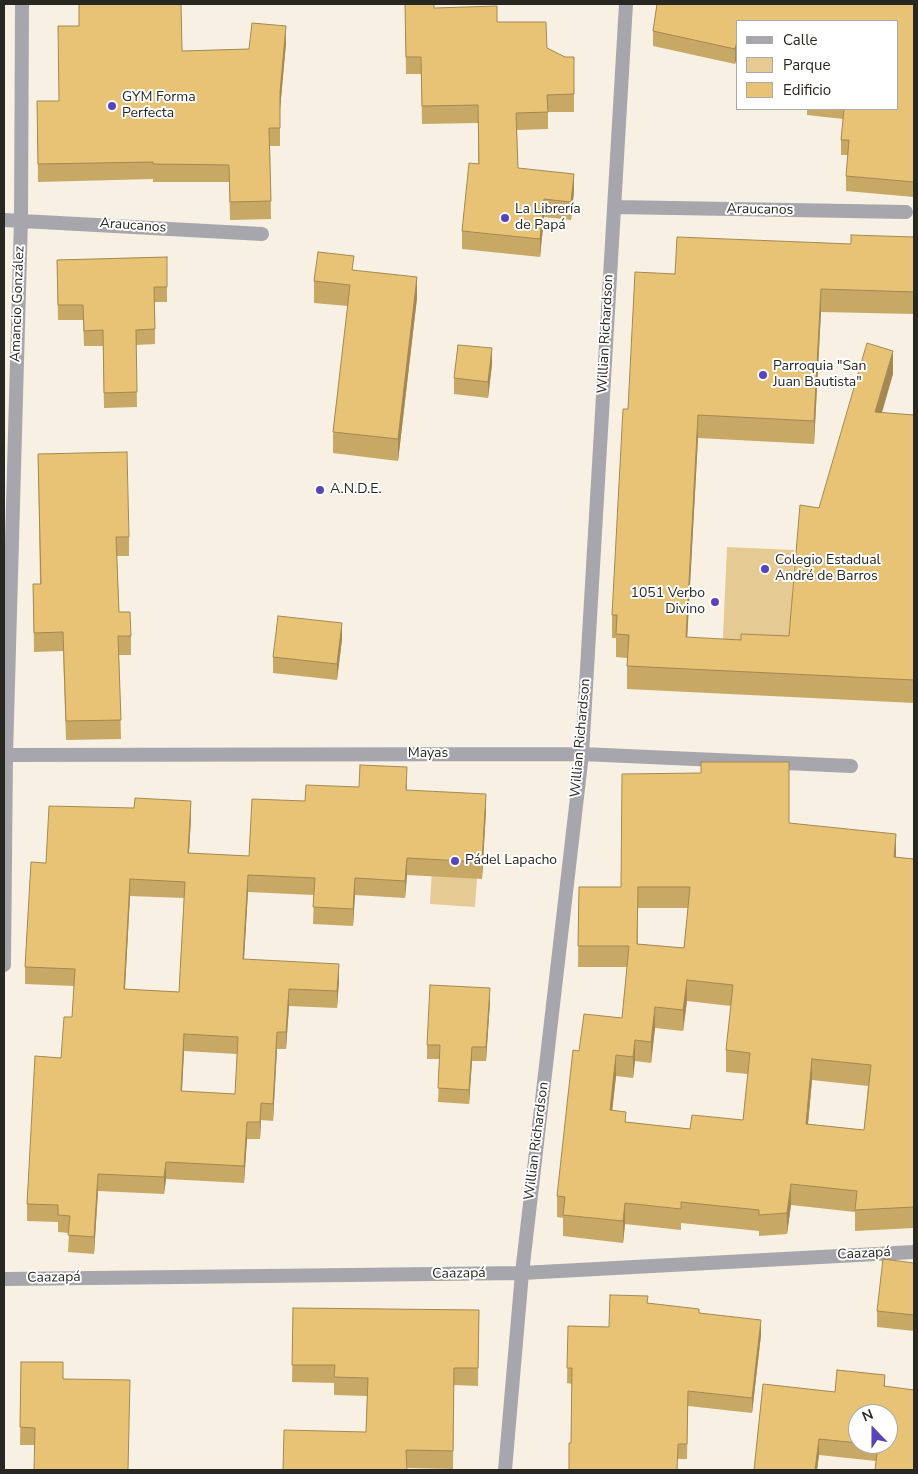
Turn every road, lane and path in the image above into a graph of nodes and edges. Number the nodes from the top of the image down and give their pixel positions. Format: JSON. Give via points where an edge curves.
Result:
{"nodes":[{"id":1,"x":22,"y":4,"type":"edge"},
{"id":2,"x":626,"y":4,"type":"edge"},
{"id":3,"x":615,"y":207,"type":"junction"},
{"id":4,"x":906,"y":212,"type":"dead end"},
{"id":5,"x":21,"y":219,"type":"junction"},
{"id":6,"x":4,"y":220,"type":"edge"},
{"id":7,"x":262,"y":234,"type":"dead end"},
{"id":8,"x":582,"y":754,"type":"junction"},
{"id":9,"x":5,"y":755,"type":"edge"},
{"id":10,"x":851,"y":766,"type":"dead end"},
{"id":11,"x":4,"y":965,"type":"edge"},
{"id":12,"x":914,"y":1252,"type":"edge"},
{"id":13,"x":522,"y":1273,"type":"junction"},
{"id":14,"x":4,"y":1279,"type":"edge"},
{"id":15,"x":505,"y":1470,"type":"edge"}],
"edges":[{"from":1,"to":5,"type":"street","name":"Amancio González"},
{"from":2,"to":3,"type":"street","name":"Willian Richardson"},
{"from":3,"to":4,"type":"street","name":"Araucanos"},
{"from":3,"to":8,"type":"street","name":"Willian Richardson"},
{"from":5,"to":6,"type":"street","name":"Araucanos"},
{"from":5,"to":7,"type":"street","name":"Araucanos"},
{"from":5,"to":9,"type":"street","name":"Amancio González"},
{"from":8,"to":9,"type":"street","name":"Mayas"},
{"from":8,"to":10,"type":"street","name":"Mayas"},
{"from":8,"to":13,"type":"street","name":"Willian Richardson"},
{"from":9,"to":11,"type":"street","name":"Amancio González"},
{"from":12,"to":13,"type":"street","name":"Caazapá"},
{"from":13,"to":14,"type":"street","name":"Caazapá"},
{"from":13,"to":15,"type":"street","name":"Willian Richardson"}]}
